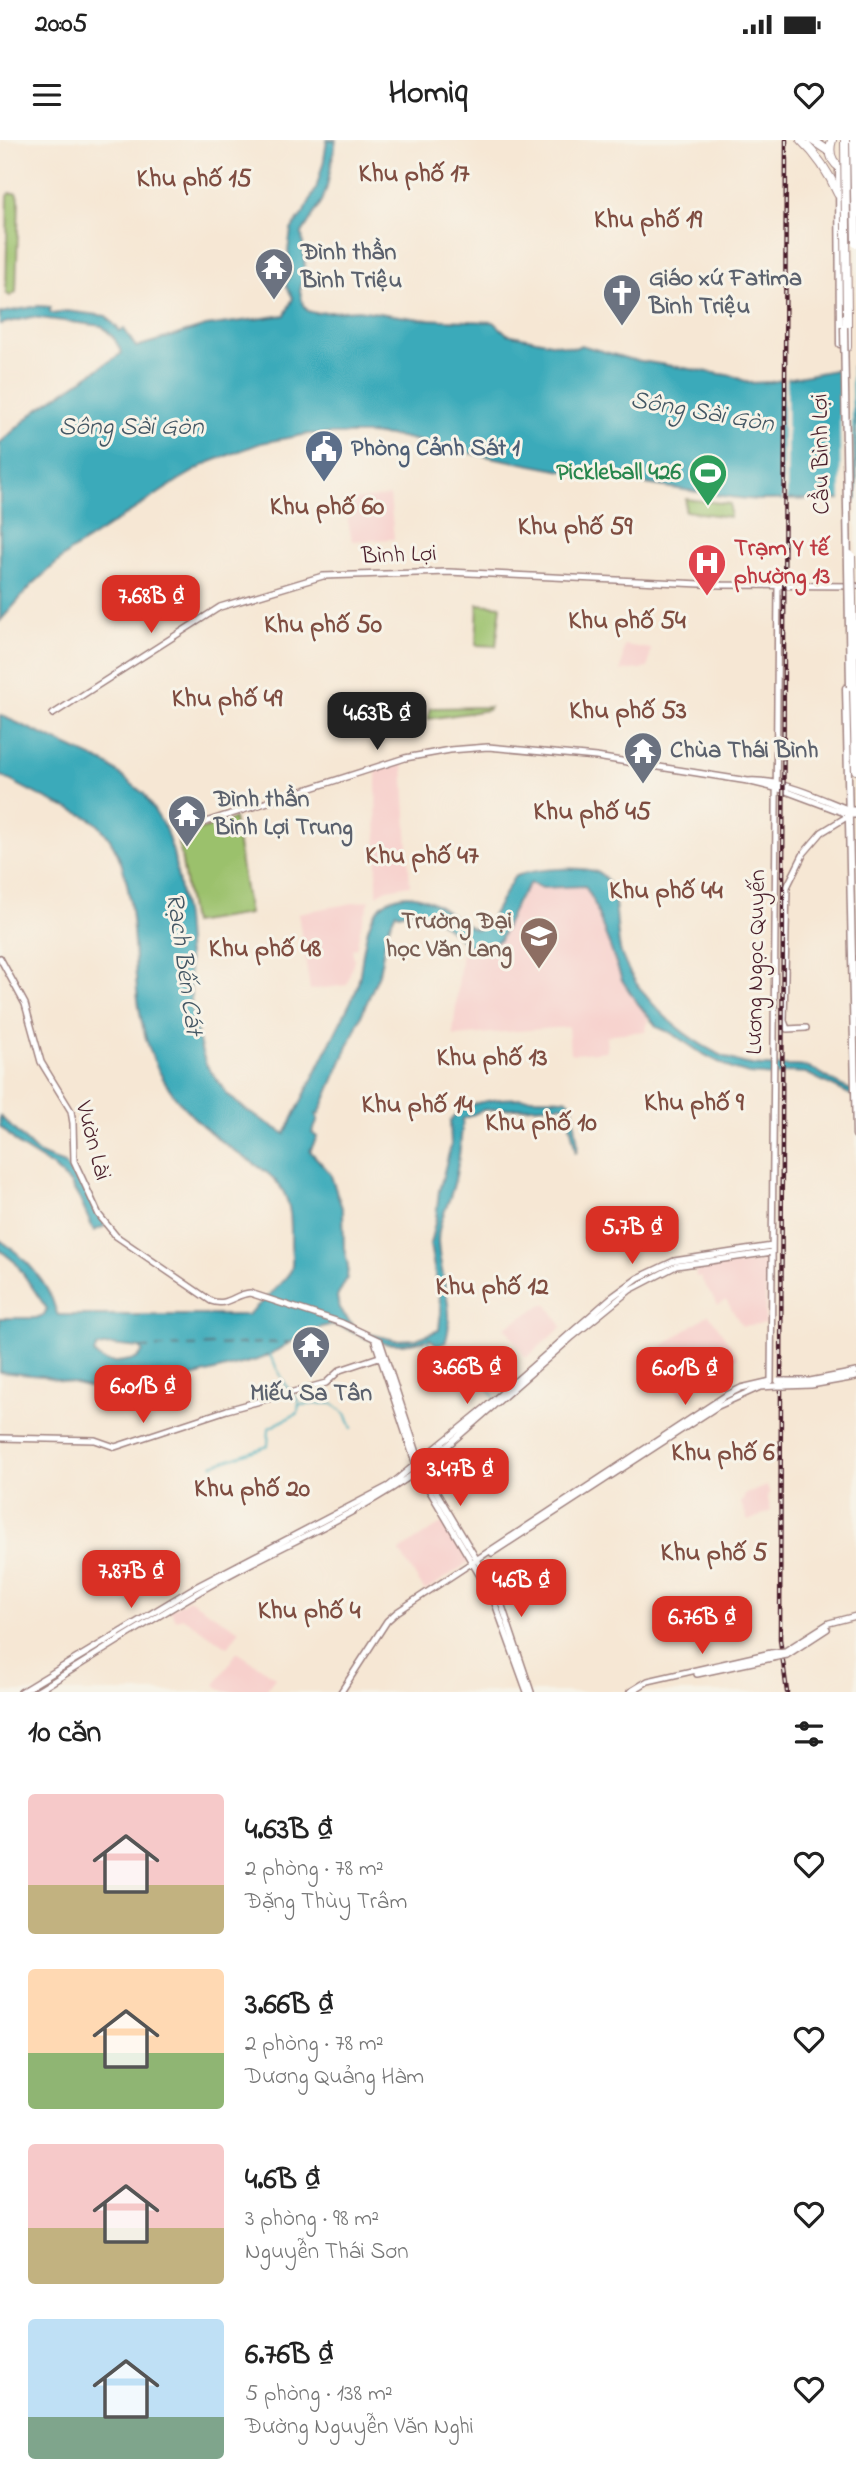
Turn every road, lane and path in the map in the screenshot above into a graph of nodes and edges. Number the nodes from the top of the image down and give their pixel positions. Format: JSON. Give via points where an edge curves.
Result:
{"nodes":[{"id":1,"x":801,"y":140,"type":"edge"},
{"id":2,"x":812,"y":140,"type":"edge"},
{"id":3,"x":832,"y":140,"type":"edge"},
{"id":4,"x":845,"y":140,"type":"edge"},
{"id":5,"x":854,"y":140,"type":"edge"},
{"id":6,"x":830,"y":152,"type":"junction"},
{"id":7,"x":839,"y":167,"type":"junction"},
{"id":8,"x":856,"y":170,"type":"edge"},
{"id":9,"x":838,"y":194,"type":"junction"},
{"id":10,"x":856,"y":243,"type":"edge"},
{"id":11,"x":840,"y":308,"type":"junction"},
{"id":12,"x":847,"y":315,"type":"junction"},
{"id":13,"x":844,"y":327,"type":"junction"},
{"id":14,"x":847,"y":340,"type":"junction"},
{"id":15,"x":780,"y":586,"type":"junction"},
{"id":16,"x":856,"y":586,"type":"edge"},
{"id":17,"x":850,"y":687,"type":"junction"},
{"id":18,"x":52,"y":714,"type":"dead end"},
{"id":19,"x":852,"y":748,"type":"edge"},
{"id":20,"x":856,"y":770,"type":"edge"},
{"id":21,"x":776,"y":787,"type":"junction"},
{"id":22,"x":853,"y":813,"type":"edge"},
{"id":23,"x":187,"y":828,"type":"dead end"},
{"id":24,"x":0,"y":958,"type":"edge"},
{"id":25,"x":806,"y":1028,"type":"dead end"},
{"id":26,"x":855,"y":1057,"type":"edge"},
{"id":27,"x":856,"y":1117,"type":"edge"},
{"id":28,"x":856,"y":1135,"type":"edge"},
{"id":29,"x":772,"y":1249,"type":"junction"},
{"id":30,"x":383,"y":1355,"type":"junction"},
{"id":31,"x":856,"y":1374,"type":"edge"},
{"id":32,"x":779,"y":1383,"type":"junction"},
{"id":33,"x":0,"y":1438,"type":"edge"},
{"id":34,"x":419,"y":1467,"type":"junction"},
{"id":35,"x":538,"y":1522,"type":"junction"},
{"id":36,"x":474,"y":1563,"type":"junction"},
{"id":37,"x":219,"y":1578,"type":"junction"},
{"id":38,"x":856,"y":1618,"type":"edge"},
{"id":39,"x":21,"y":1692,"type":"edge"},
{"id":40,"x":36,"y":1692,"type":"edge"},
{"id":41,"x":343,"y":1692,"type":"edge"},
{"id":42,"x":529,"y":1692,"type":"edge"},
{"id":43,"x":630,"y":1692,"type":"edge"}],
"edges":[{"from":1,"to":9,"type":"highway","via":[[817,155]]},
{"from":2,"to":6,"type":"highway"},
{"from":3,"to":6,"type":"highway"},
{"from":4,"to":12,"type":"highway","name":"Cầu Bình Lợi","bridge":true},
{"from":5,"to":10,"type":"highway","bridge":true},
{"from":6,"to":7,"type":"highway"},
{"from":7,"to":8,"type":"highway"},
{"from":7,"to":9,"type":"main road","name":"Cầu Bình Lợi"},
{"from":9,"to":11,"type":"main road","name":"Cầu Bình Lợi"},
{"from":11,"to":13,"type":"main road"},
{"from":11,"to":17,"type":"main road","name":"Cầu Bình Lợi","bridge":true},
{"from":12,"to":13,"type":"main road","name":"Cầu Bình Lợi","bridge":true},
{"from":12,"to":14,"type":"highway","name":"Cầu Bình Lợi","bridge":true},
{"from":13,"to":14,"type":"highway","bridge":true},
{"from":13,"to":17,"type":"main road","name":"Cầu Bình Lợi","bridge":true},
{"from":14,"to":17,"type":"highway","name":"Cầu Bình Lợi","bridge":true},
{"from":15,"to":16,"type":"street","name":"Bình Lợi"},
{"from":15,"to":18,"type":"street","name":"Bình Lợi","via":[[448,572],[326,576],[220,607]]},
{"from":15,"to":21,"type":"street","name":"Lương Ngọc Quyến"},
{"from":17,"to":19,"type":"highway"},
{"from":19,"to":20,"type":"highway"},
{"from":19,"to":22,"type":"main road"},
{"from":21,"to":22,"type":"street"},
{"from":21,"to":23,"type":"street","via":[[758,780],[636,762],[488,747],[410,757]]},
{"from":21,"to":29,"type":"street","name":"Lương Ngọc Quyến"},
{"from":22,"to":25,"type":"street","via":[[824,831],[804,853],[787,887],[784,1021],[787,1029]]},
{"from":22,"to":26,"type":"main road"},
{"from":24,"to":30,"type":"street","name":"Vườn Lài","via":[[25,1004],[41,1062],[71,1111],[74,1161],[80,1178],[116,1236],[211,1301],[224,1303],[249,1294],[379,1343]]},
{"from":26,"to":27,"type":"main road"},
{"from":27,"to":28,"type":"main road"},
{"from":29,"to":32,"type":"street","name":"Lương Ngọc Quyến"},
{"from":29,"to":34,"type":"street","via":[[675,1263],[630,1290]]},
{"from":30,"to":33,"type":"street","via":[[340,1370],[326,1383],[114,1447],[95,1440]]},
{"from":30,"to":34,"type":"street"},
{"from":31,"to":32,"type":"street","via":[[811,1385]]},
{"from":32,"to":35,"type":"street","via":[[726,1399]]},
{"from":34,"to":36,"type":"street"},
{"from":34,"to":37,"type":"street","via":[[367,1504]]},
{"from":35,"to":36,"type":"street"},
{"from":35,"to":36,"type":"street"},
{"from":36,"to":41,"type":"street","via":[[387,1621]]},
{"from":36,"to":42,"type":"street","via":[[494,1598]]},
{"from":37,"to":39,"type":"street","via":[[165,1604]]},
{"from":37,"to":40,"type":"street"},
{"from":38,"to":43,"type":"street","bridge":true,"via":[[829,1623],[786,1653],[646,1683]]}]}
